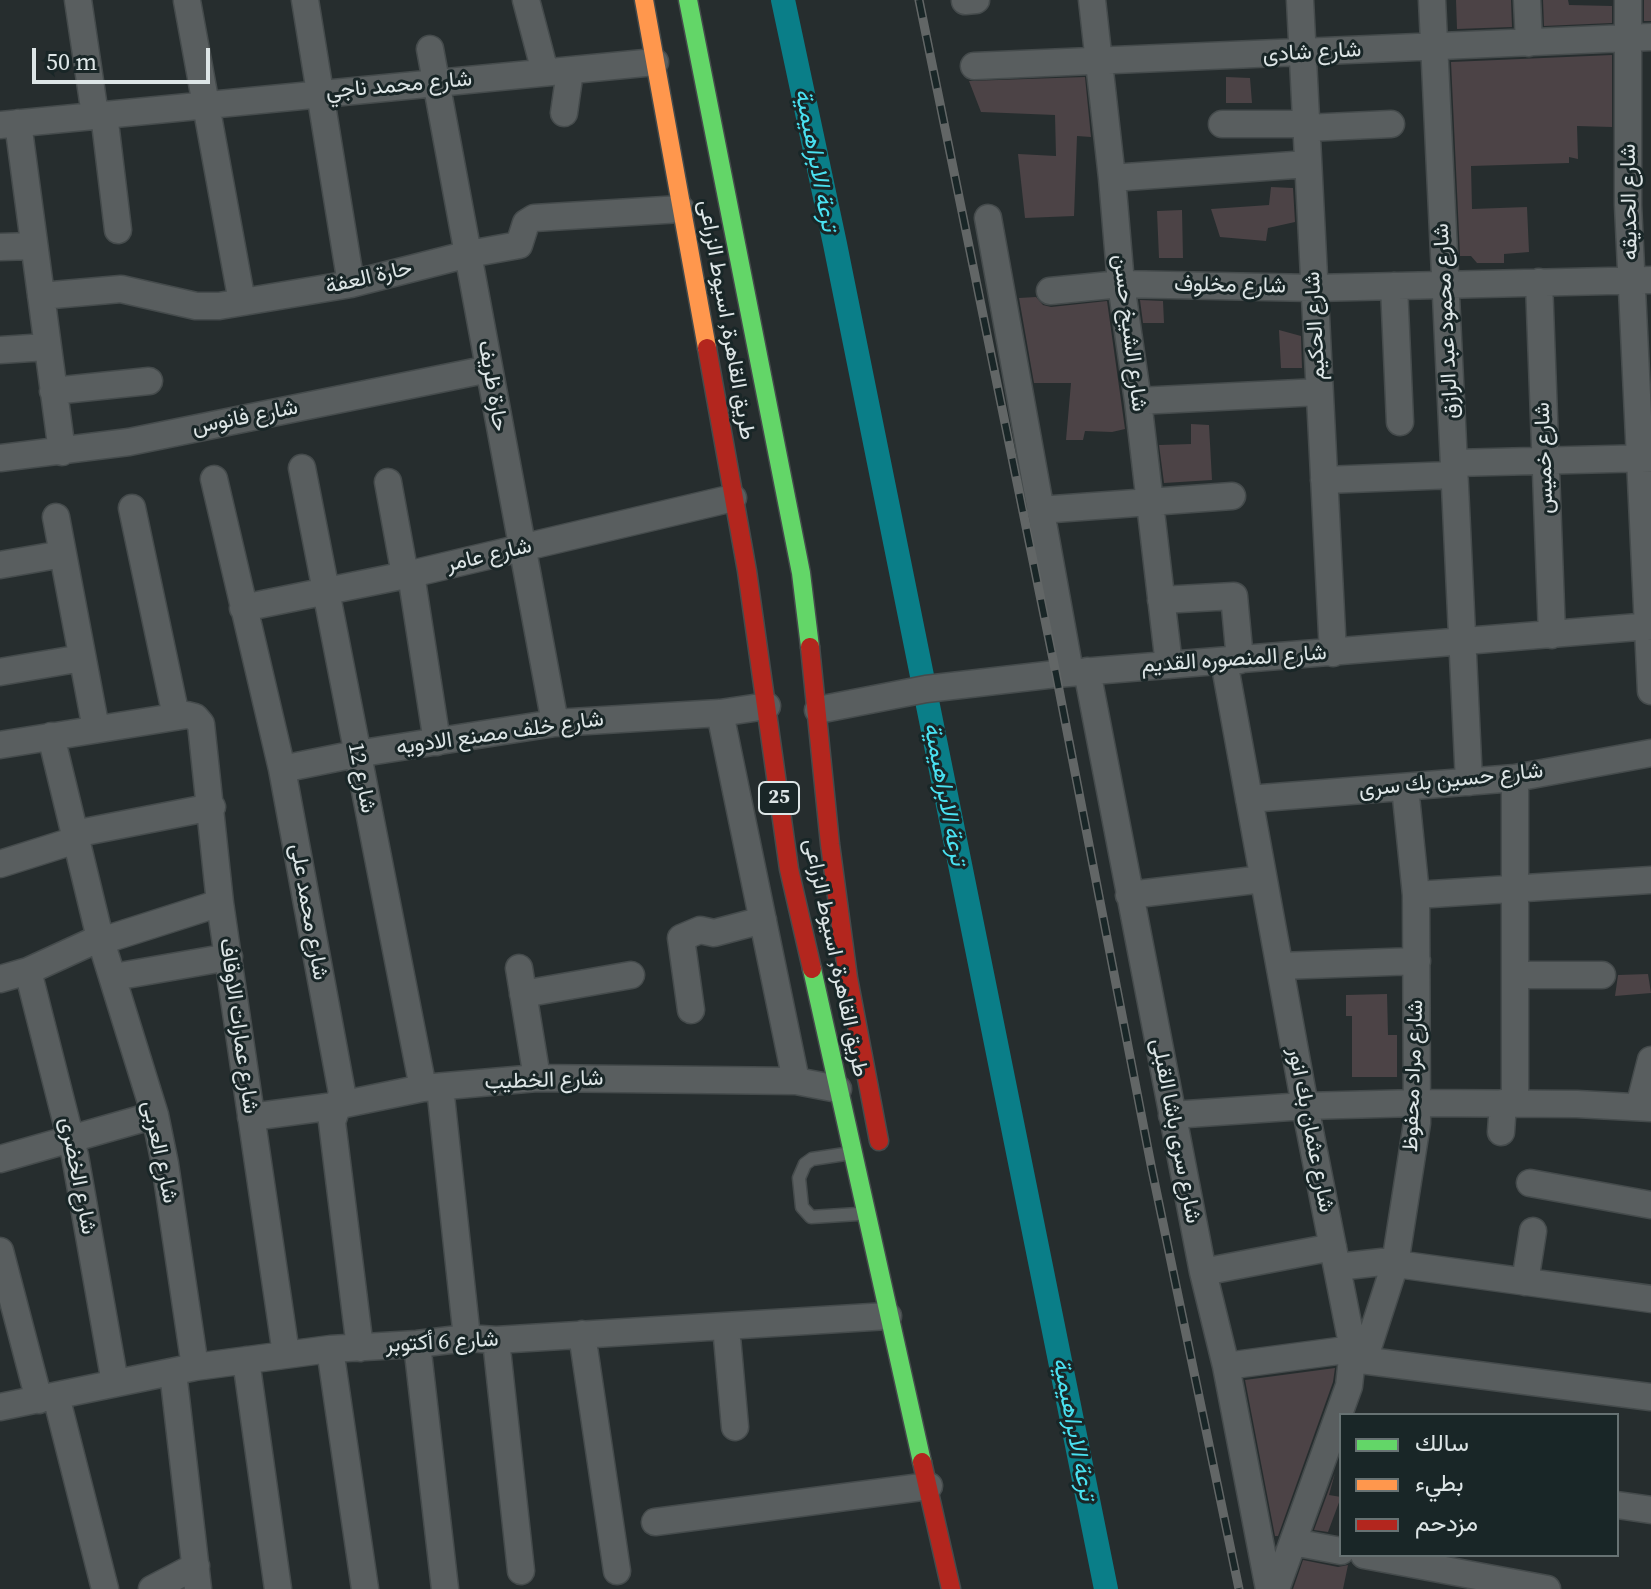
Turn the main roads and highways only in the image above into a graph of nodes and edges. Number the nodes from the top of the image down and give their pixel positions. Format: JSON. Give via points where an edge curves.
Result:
{"nodes":[{"id":1,"x":644,"y":0,"type":"edge"},
{"id":2,"x":688,"y":0,"type":"edge"},
{"id":3,"x":820,"y":923,"type":"dead end"},
{"id":4,"x":816,"y":996,"type":"junction"},
{"id":5,"x":884,"y":1164,"type":"dead end"},
{"id":6,"x":951,"y":1589,"type":"edge"}],
"edges":[{"from":1,"to":4,"type":"highway","name":"طريق القاهرة, اسيوط الزراعى","number":"25","via":[[667,61],[681,209],[758,638],[789,869]]},
{"from":2,"to":5,"type":"highway","name":"طريق القاهرة, اسيوط الزراعى","number":"25","via":[[799,559],[848,978]]},
{"from":3,"to":4,"type":"highway","via":[[823,968]]},
{"from":4,"to":6,"type":"highway","name":"طريق القاهرة, اسيوط الزراعى","number":"25"}]}
